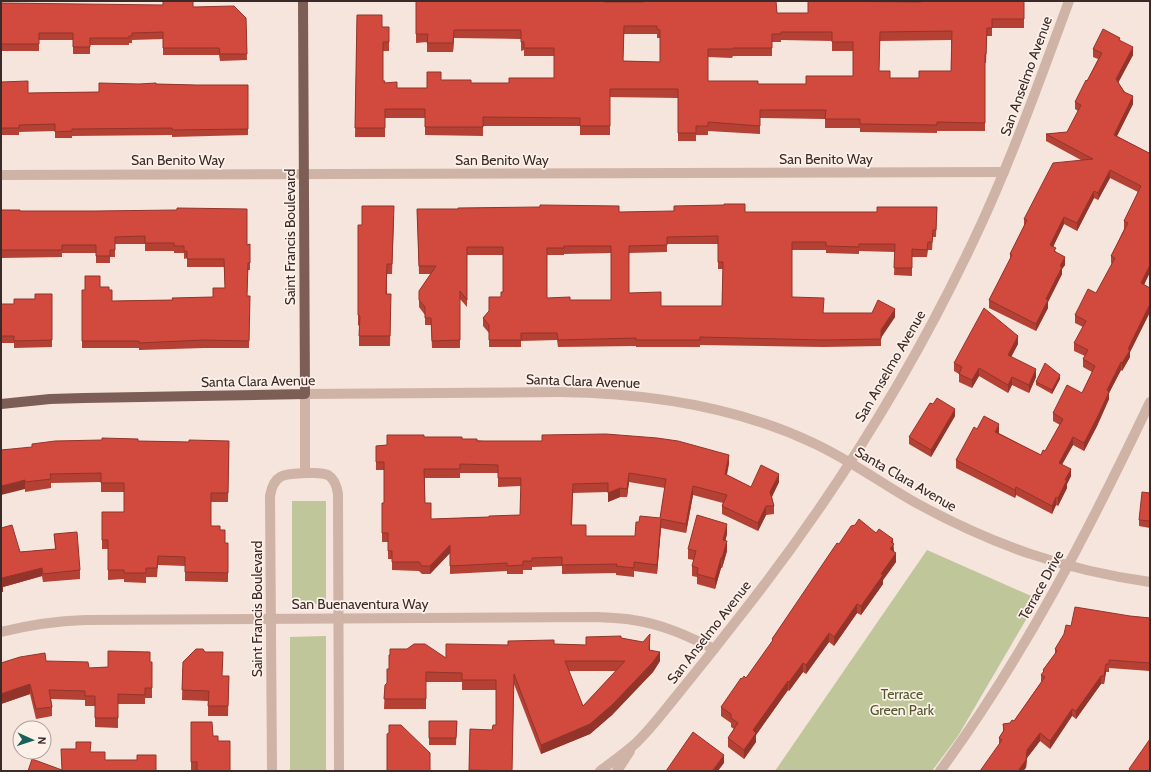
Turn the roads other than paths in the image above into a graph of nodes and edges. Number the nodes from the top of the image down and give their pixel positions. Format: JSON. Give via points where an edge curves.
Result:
{"nodes":[{"id":1,"x":303,"y":1,"type":"edge"},
{"id":2,"x":1068,"y":1,"type":"edge"},
{"id":3,"x":1004,"y":172,"type":"junction"},
{"id":4,"x":304,"y":174,"type":"junction"},
{"id":5,"x":1,"y":175,"type":"edge"},
{"id":6,"x":305,"y":394,"type":"junction"},
{"id":7,"x":1150,"y":402,"type":"edge"},
{"id":8,"x":1,"y":404,"type":"edge"},
{"id":9,"x":850,"y":462,"type":"junction"},
{"id":10,"x":305,"y":473,"type":"junction"},
{"id":11,"x":1068,"y":567,"type":"junction"},
{"id":12,"x":1150,"y":582,"type":"edge"},
{"id":13,"x":338,"y":618,"type":"junction"},
{"id":14,"x":271,"y":619,"type":"junction"},
{"id":15,"x":1,"y":632,"type":"edge"},
{"id":16,"x":714,"y":649,"type":"junction"},
{"id":17,"x":636,"y":744,"type":"junction"},
{"id":18,"x":272,"y":771,"type":"edge"},
{"id":19,"x":339,"y":771,"type":"edge"},
{"id":20,"x":600,"y":771,"type":"edge"},
{"id":21,"x":617,"y":771,"type":"edge"},
{"id":22,"x":940,"y":771,"type":"edge"}],
"edges":[{"from":1,"to":4,"type":"main road","name":"Saint Francis Boulevard"},
{"from":2,"to":3,"type":"street","name":"San Anselmo Avenue","via":[[1040,82]]},
{"from":3,"to":4,"type":"street","name":"San Benito Way"},
{"from":3,"to":9,"type":"street","name":"San Anselmo Avenue","via":[[937,312]]},
{"from":4,"to":5,"type":"street","name":"San Benito Way"},
{"from":4,"to":6,"type":"main road","name":"Saint Francis Boulevard"},
{"from":6,"to":8,"type":"main road","name":"Santa Clara Avenue","via":[[77,398]]},
{"from":6,"to":9,"type":"street","name":"Santa Clara Avenue","via":[[596,392],[639,396],[724,412],[770,425],[812,442]]},
{"from":6,"to":10,"type":"street","name":"Saint Francis Boulevard"},
{"from":7,"to":11,"type":"street","name":"Terrace Drive"},
{"from":9,"to":11,"type":"street","name":"Santa Clara Avenue","via":[[953,522],[1030,555]]},
{"from":9,"to":16,"type":"street","name":"San Anselmo Avenue","via":[[784,559]]},
{"from":10,"to":13,"type":"street","name":"Saint Francis Boulevard","via":[[329,475],[337,486]]},
{"from":10,"to":14,"type":"street","name":"Saint Francis Boulevard","via":[[280,476],[275,481],[270,496]]},
{"from":11,"to":12,"type":"street","name":"Santa Clara Avenue"},
{"from":11,"to":22,"type":"street","name":"Terrace Drive","via":[[992,696]]},
{"from":13,"to":14,"type":"street","name":"San Buenaventura Way"},
{"from":13,"to":16,"type":"street","name":"San Buenaventura Way","via":[[599,617],[633,620],[664,627]]},
{"from":13,"to":19,"type":"street","name":"Saint Francis Boulevard"},
{"from":14,"to":15,"type":"street","name":"San Buenaventura Way","via":[[54,621]]},
{"from":14,"to":18,"type":"street","name":"Saint Francis Boulevard"},
{"from":16,"to":17,"type":"street","name":"San Anselmo Avenue"},
{"from":17,"to":20,"type":"street","name":"San Anselmo Avenue"},
{"from":17,"to":21,"type":"street","name":"San Anselmo Avenue"}]}
